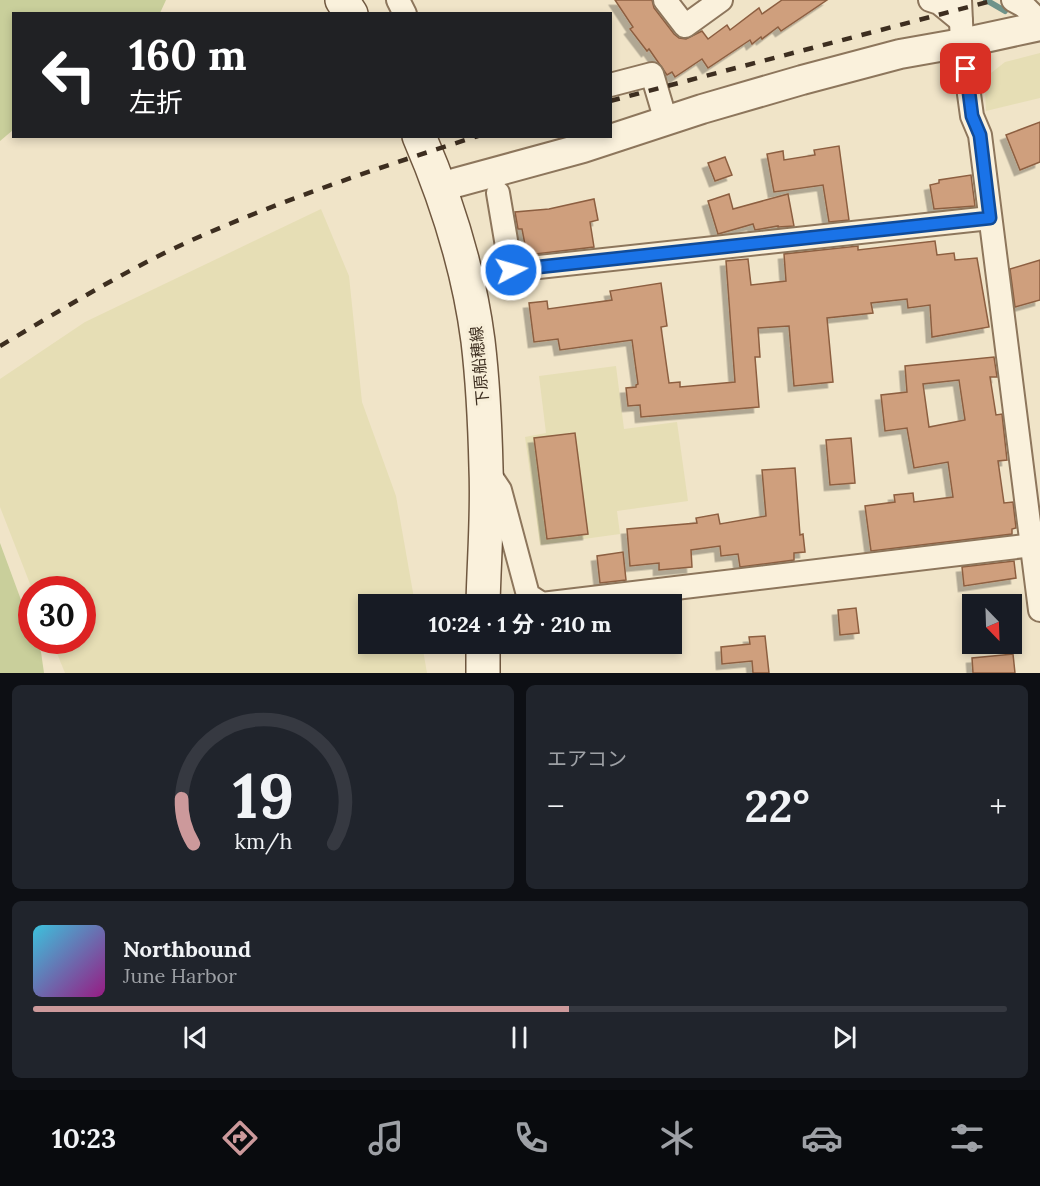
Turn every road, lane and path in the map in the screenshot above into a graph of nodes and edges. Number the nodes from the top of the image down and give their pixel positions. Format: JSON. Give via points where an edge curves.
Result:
{"nodes":[{"id":1,"x":665,"y":0,"type":"edge"},
{"id":2,"x":721,"y":0,"type":"edge"},
{"id":3,"x":930,"y":0,"type":"edge"},
{"id":4,"x":1013,"y":0,"type":"edge"},
{"id":5,"x":961,"y":21,"type":"edge"},
{"id":6,"x":1040,"y":24,"type":"edge"},
{"id":7,"x":612,"y":84,"type":"edge"},
{"id":8,"x":666,"y":121,"type":"junction"},
{"id":9,"x":420,"y":138,"type":"edge"},
{"id":10,"x":440,"y":187,"type":"junction"},
{"id":11,"x":498,"y":193,"type":"dead end"},
{"id":12,"x":990,"y":218,"type":"junction"},
{"id":13,"x":487,"y":470,"type":"junction"},
{"id":14,"x":1033,"y":545,"type":"junction"},
{"id":15,"x":483,"y":594,"type":"edge"},
{"id":16,"x":1040,"y":610,"type":"edge"}],
"edges":[{"from":1,"to":2,"type":"street","via":[[685,26]]},
{"from":3,"to":5,"type":"street"},
{"from":4,"to":6,"type":"street"},
{"from":5,"to":6,"type":"street"},
{"from":5,"to":8,"type":"street","via":[[889,57]]},
{"from":5,"to":12,"type":"street"},
{"from":7,"to":8,"type":"street","via":[[652,74]]},
{"from":8,"to":10,"type":"street"},
{"from":9,"to":10,"type":"main road","name":"下原船穂線"},
{"from":10,"to":13,"type":"main road","name":"下原船穂線","via":[[474,316]]},
{"from":11,"to":12,"type":"street","via":[[511,270]]},
{"from":12,"to":14,"type":"street"},
{"from":13,"to":14,"type":"street","via":[[500,490],[528,595],[542,604]]},
{"from":13,"to":15,"type":"main road","name":"下原船穂線"},
{"from":14,"to":16,"type":"street"}]}
